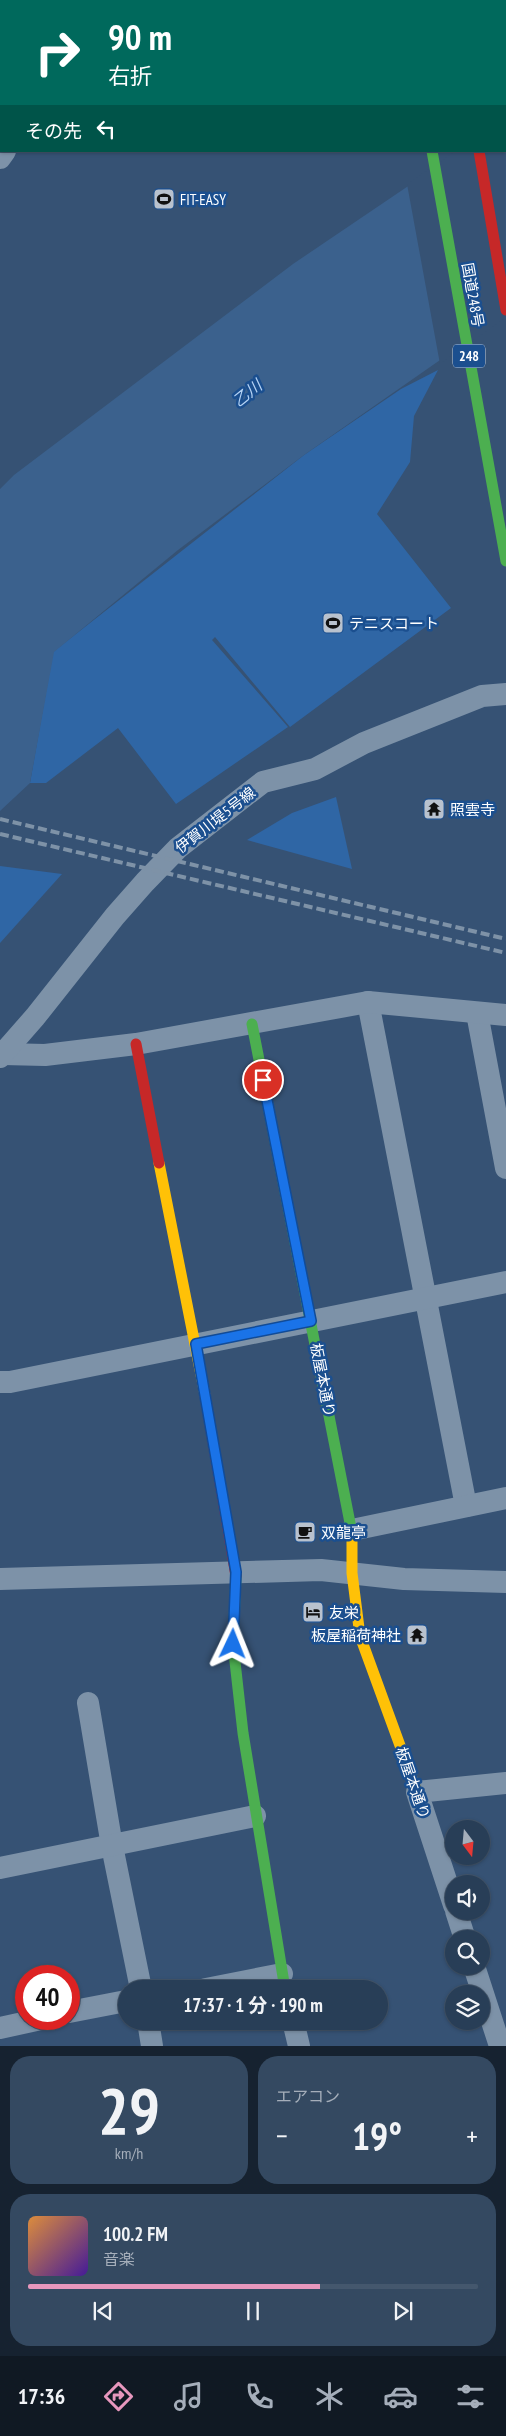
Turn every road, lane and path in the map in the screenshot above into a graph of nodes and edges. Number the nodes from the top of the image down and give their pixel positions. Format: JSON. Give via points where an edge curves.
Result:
{"nodes":[{"id":1,"x":432,"y":152,"type":"edge"},
{"id":2,"x":479,"y":152,"type":"edge"},
{"id":3,"x":506,"y":310,"type":"edge"},
{"id":4,"x":506,"y":561,"type":"edge"},
{"id":5,"x":506,"y":694,"type":"edge"},
{"id":6,"x":368,"y":1002,"type":"junction"},
{"id":7,"x":477,"y":1013,"type":"junction"},
{"id":8,"x":506,"y":1015,"type":"edge"},
{"id":9,"x":252,"y":1024,"type":"junction"},
{"id":10,"x":136,"y":1044,"type":"junction"},
{"id":11,"x":2,"y":1055,"type":"edge"},
{"id":12,"x":506,"y":1168,"type":"edge"},
{"id":13,"x":506,"y":1282,"type":"edge"},
{"id":14,"x":426,"y":1298,"type":"junction"},
{"id":15,"x":311,"y":1321,"type":"junction"},
{"id":16,"x":196,"y":1344,"type":"junction"},
{"id":17,"x":0,"y":1382,"type":"edge"},
{"id":18,"x":506,"y":1498,"type":"edge"},
{"id":19,"x":466,"y":1506,"type":"junction"},
{"id":20,"x":352,"y":1530,"type":"junction"},
{"id":21,"x":236,"y":1572,"type":"junction"},
{"id":22,"x":352,"y":1573,"type":"junction"},
{"id":23,"x":0,"y":1579,"type":"edge"},
{"id":24,"x":506,"y":1582,"type":"edge"},
{"id":25,"x":88,"y":1703,"type":"dead end"},
{"id":26,"x":506,"y":1783,"type":"edge"},
{"id":27,"x":417,"y":1792,"type":"junction"},
{"id":28,"x":255,"y":1816,"type":"junction"},
{"id":29,"x":112,"y":1846,"type":"junction"},
{"id":30,"x":0,"y":1868,"type":"edge"},
{"id":31,"x":445,"y":1878,"type":"edge"},
{"id":32,"x":477,"y":1975,"type":"edge"},
{"id":33,"x":139,"y":1980,"type":"edge"},
{"id":34,"x":284,"y":1980,"type":"edge"},
{"id":35,"x":118,"y":2003,"type":"edge"},
{"id":36,"x":80,"y":2010,"type":"edge"},
{"id":37,"x":15,"y":2025,"type":"edge"},
{"id":38,"x":0,"y":2028,"type":"edge"},
{"id":39,"x":149,"y":2030,"type":"edge"},
{"id":40,"x":295,"y":2030,"type":"edge"},
{"id":41,"x":152,"y":2046,"type":"edge"},
{"id":42,"x":299,"y":2046,"type":"edge"},
{"id":43,"x":500,"y":2046,"type":"edge"}],
"edges":[{"from":1,"to":4,"type":"main road","name":"国道248号","number":"248"},
{"from":2,"to":3,"type":"main road","name":"国道248号"},
{"from":5,"to":11,"type":"street","name":"伊賀川堤5号線","via":[[482,696],[364,743],[315,769],[263,782],[178,848],[145,882]]},
{"from":6,"to":7,"type":"street"},
{"from":6,"to":9,"type":"street"},
{"from":6,"to":14,"type":"street"},
{"from":7,"to":8,"type":"street"},
{"from":7,"to":12,"type":"street"},
{"from":9,"to":10,"type":"street"},
{"from":9,"to":15,"type":"main road","name":"板屋本通り"},
{"from":10,"to":11,"type":"street","via":[[45,1055]]},
{"from":10,"to":16,"type":"main road"},
{"from":13,"to":14,"type":"street"},
{"from":14,"to":15,"type":"street"},
{"from":14,"to":19,"type":"street"},
{"from":15,"to":16,"type":"street"},
{"from":15,"to":20,"type":"main road","name":"板屋本通り"},
{"from":16,"to":17,"type":"street"},
{"from":16,"to":21,"type":"main road"},
{"from":18,"to":19,"type":"street"},
{"from":19,"to":20,"type":"street"},
{"from":20,"to":22,"type":"main road","name":"板屋本通り"},
{"from":21,"to":22,"type":"street","via":[[320,1570]]},
{"from":21,"to":23,"type":"street"},
{"from":21,"to":28,"type":"main road","via":[[233,1644]]},
{"from":22,"to":24,"type":"street","via":[[404,1579]]},
{"from":22,"to":27,"type":"main road","name":"板屋本通り","via":[[360,1636]]},
{"from":25,"to":29,"type":"street"},
{"from":26,"to":27,"type":"street"},
{"from":27,"to":31,"type":"street","name":"板屋本通り"},
{"from":28,"to":29,"type":"street"},
{"from":28,"to":34,"type":"main road"},
{"from":29,"to":30,"type":"street"},
{"from":29,"to":33,"type":"street"},
{"from":32,"to":43,"type":"street"},
{"from":35,"to":36,"type":"street"},
{"from":37,"to":38,"type":"street"},
{"from":39,"to":41,"type":"street"},
{"from":40,"to":42,"type":"street"}]}
